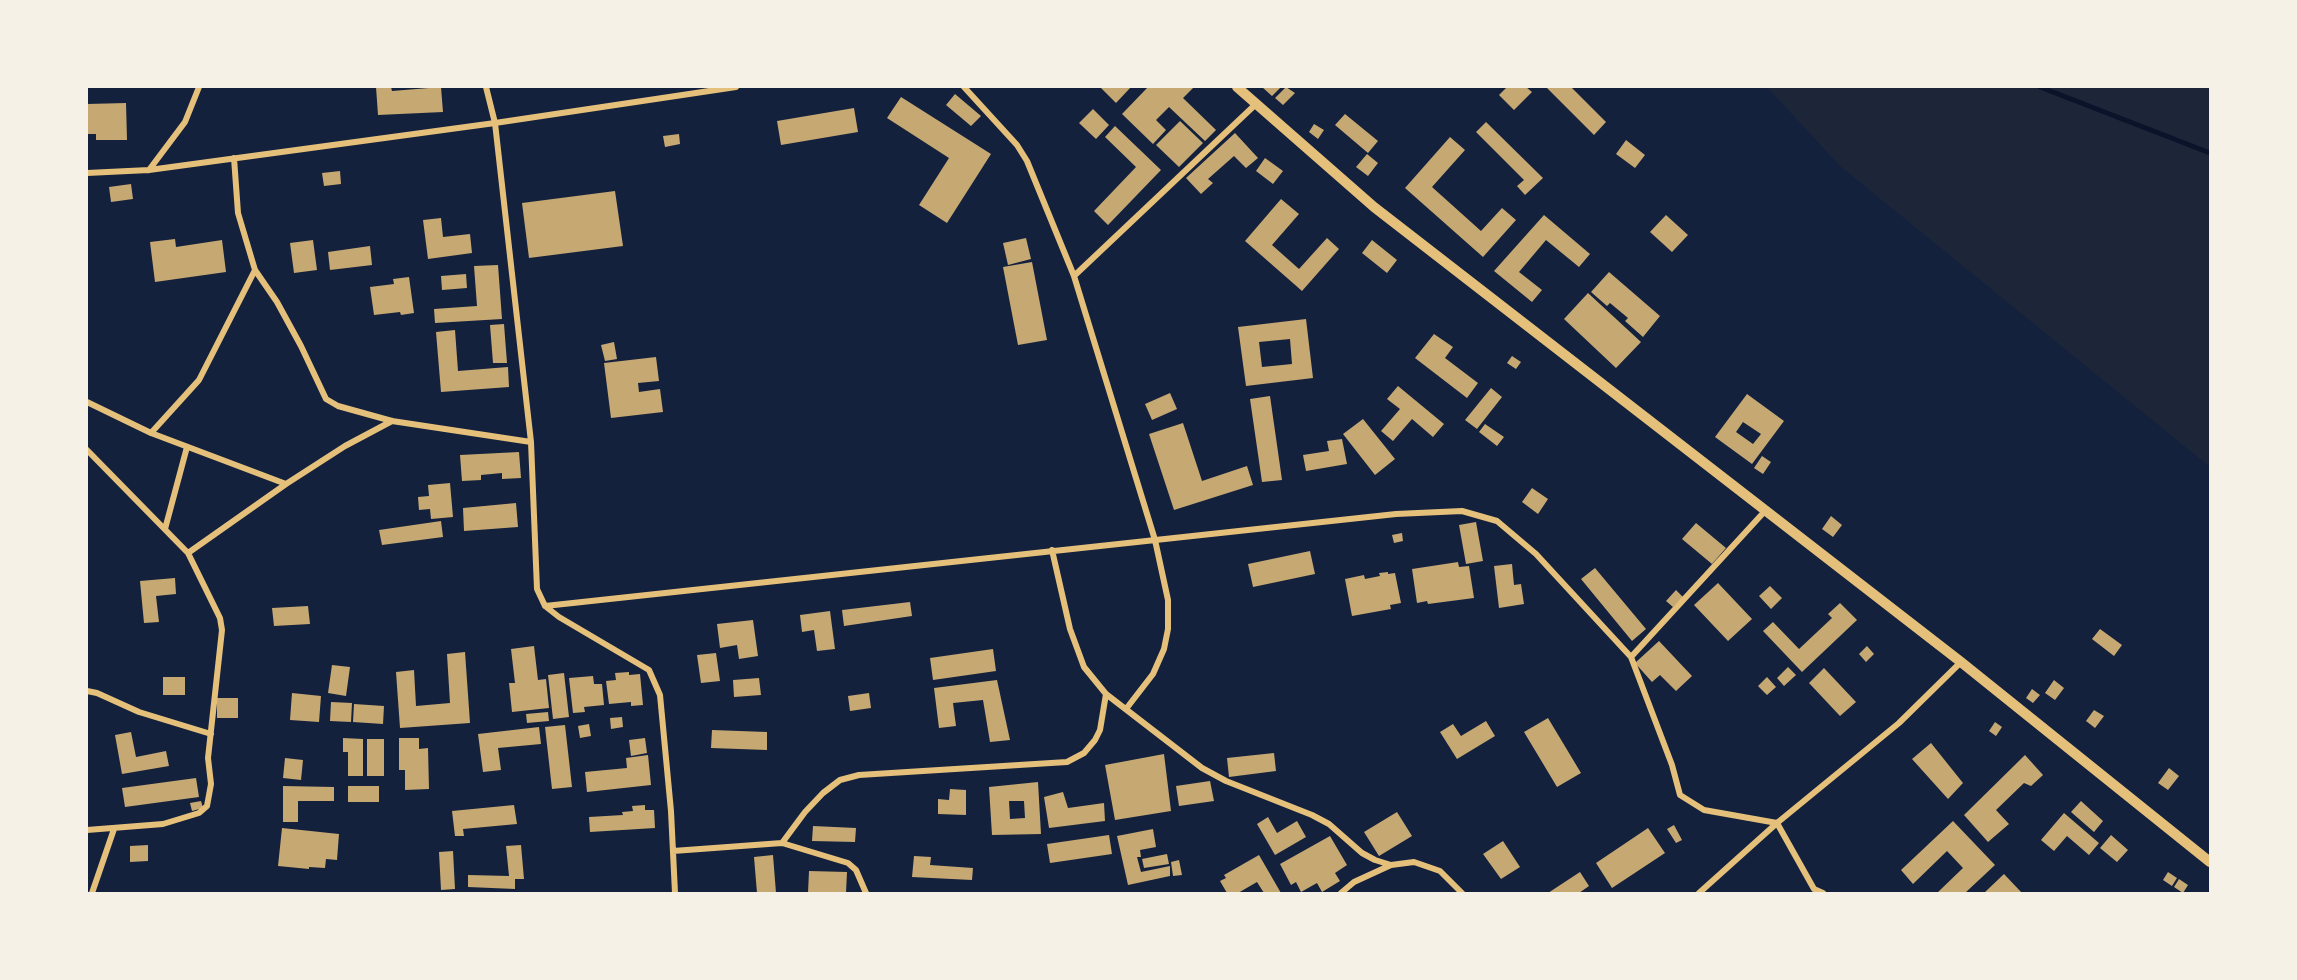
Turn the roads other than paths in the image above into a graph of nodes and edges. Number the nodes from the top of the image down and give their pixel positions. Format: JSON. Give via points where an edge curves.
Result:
{"nodes":[{"id":1,"x":200,"y":87,"type":"edge"},
{"id":2,"x":486,"y":87,"type":"edge"},
{"id":3,"x":736,"y":87,"type":"edge"},
{"id":4,"x":964,"y":87,"type":"edge"},
{"id":5,"x":1237,"y":87,"type":"edge"},
{"id":6,"x":1256,"y":104,"type":"junction"},
{"id":7,"x":495,"y":123,"type":"junction"},
{"id":8,"x":234,"y":158,"type":"junction"},
{"id":9,"x":149,"y":170,"type":"junction"},
{"id":10,"x":87,"y":173,"type":"edge"},
{"id":11,"x":255,"y":270,"type":"junction"},
{"id":12,"x":1074,"y":276,"type":"junction"},
{"id":13,"x":87,"y":402,"type":"edge"},
{"id":14,"x":392,"y":421,"type":"junction"},
{"id":15,"x":151,"y":433,"type":"junction"},
{"id":16,"x":531,"y":442,"type":"junction"},
{"id":17,"x":187,"y":447,"type":"junction"},
{"id":18,"x":87,"y":450,"type":"edge"},
{"id":19,"x":286,"y":484,"type":"junction"},
{"id":20,"x":1765,"y":511,"type":"junction"},
{"id":21,"x":165,"y":529,"type":"junction"},
{"id":22,"x":1155,"y":540,"type":"junction"},
{"id":23,"x":1052,"y":550,"type":"junction"},
{"id":24,"x":188,"y":553,"type":"junction"},
{"id":25,"x":545,"y":606,"type":"junction"},
{"id":26,"x":1631,"y":657,"type":"junction"},
{"id":27,"x":1961,"y":662,"type":"junction"},
{"id":28,"x":87,"y":691,"type":"edge"},
{"id":29,"x":1106,"y":694,"type":"junction"},
{"id":30,"x":1126,"y":709,"type":"junction"},
{"id":31,"x":211,"y":734,"type":"junction"},
{"id":32,"x":1777,"y":823,"type":"junction"},
{"id":33,"x":114,"y":829,"type":"junction"},
{"id":34,"x":87,"y":830,"type":"edge"},
{"id":35,"x":782,"y":843,"type":"junction"},
{"id":36,"x":673,"y":851,"type":"junction"},
{"id":37,"x":2210,"y":862,"type":"edge"},
{"id":38,"x":1390,"y":865,"type":"junction"},
{"id":39,"x":92,"y":893,"type":"edge"},
{"id":40,"x":675,"y":893,"type":"edge"},
{"id":41,"x":866,"y":893,"type":"edge"},
{"id":42,"x":1341,"y":893,"type":"edge"},
{"id":43,"x":1462,"y":893,"type":"edge"},
{"id":44,"x":1699,"y":893,"type":"edge"},
{"id":45,"x":1823,"y":893,"type":"edge"}],
"edges":[{"from":1,"to":9,"type":"street","via":[[185,122]]},
{"from":2,"to":7,"type":"street"},
{"from":3,"to":7,"type":"street"},
{"from":4,"to":12,"type":"street","via":[[1027,160]]},
{"from":5,"to":6,"type":"street"},
{"from":6,"to":12,"type":"street"},
{"from":6,"to":20,"type":"street","via":[[1374,207]]},
{"from":7,"to":8,"type":"street"},
{"from":7,"to":16,"type":"street"},
{"from":8,"to":9,"type":"street"},
{"from":8,"to":11,"type":"street","via":[[238,213]]},
{"from":9,"to":10,"type":"street"},
{"from":11,"to":14,"type":"street","via":[[277,302],[326,399]]},
{"from":11,"to":15,"type":"street","via":[[199,380]]},
{"from":12,"to":22,"type":"street"},
{"from":13,"to":15,"type":"street"},
{"from":14,"to":16,"type":"street"},
{"from":14,"to":19,"type":"street"},
{"from":15,"to":17,"type":"street"},
{"from":16,"to":25,"type":"street","via":[[537,589]]},
{"from":17,"to":19,"type":"street"},
{"from":17,"to":21,"type":"street"},
{"from":18,"to":21,"type":"street"},
{"from":19,"to":24,"type":"street"},
{"from":20,"to":26,"type":"street"},
{"from":20,"to":27,"type":"street"},
{"from":21,"to":24,"type":"street"},
{"from":22,"to":23,"type":"street"},
{"from":22,"to":26,"type":"street","via":[[1396,514],[1462,511],[1497,521],[1536,554]]},
{"from":22,"to":30,"type":"street","via":[[1168,600],[1168,629],[1153,674]]},
{"from":23,"to":25,"type":"street"},
{"from":23,"to":29,"type":"street","via":[[1070,629],[1084,667]]},
{"from":24,"to":31,"type":"street","via":[[220,618],[222,630]]},
{"from":25,"to":36,"type":"street","via":[[649,669],[660,695]]},
{"from":26,"to":32,"type":"street","via":[[1680,795],[1704,810]]},
{"from":27,"to":32,"type":"street","via":[[1899,723]]},
{"from":27,"to":37,"type":"street"},
{"from":28,"to":31,"type":"street"},
{"from":29,"to":30,"type":"street"},
{"from":29,"to":35,"type":"street","via":[[1095,740],[1084,753],[1067,762],[859,775],[840,780],[805,812]]},
{"from":30,"to":38,"type":"street","via":[[1202,768],[1312,815],[1329,824],[1362,853]]},
{"from":31,"to":33,"type":"street","via":[[207,806],[199,813],[163,824]]},
{"from":32,"to":44,"type":"street"},
{"from":32,"to":45,"type":"street","via":[[1814,889]]},
{"from":33,"to":34,"type":"street"},
{"from":33,"to":39,"type":"street"},
{"from":35,"to":36,"type":"street"},
{"from":35,"to":41,"type":"street","via":[[848,863],[856,870]]},
{"from":36,"to":40,"type":"street"},
{"from":38,"to":42,"type":"street","via":[[1354,882]]},
{"from":38,"to":43,"type":"street","via":[[1414,862],[1440,871]]}]}
